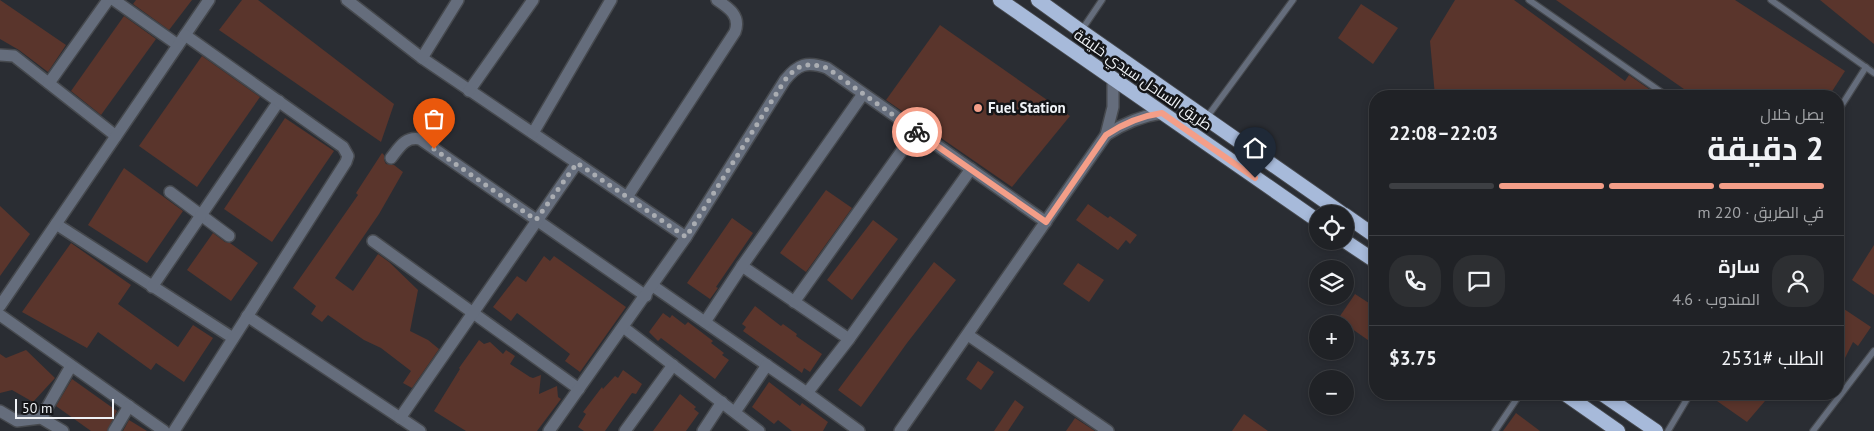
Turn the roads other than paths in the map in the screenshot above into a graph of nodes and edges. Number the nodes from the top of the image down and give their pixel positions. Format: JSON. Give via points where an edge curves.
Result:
{"nodes":[{"id":1,"x":108,"y":0,"type":"edge"},
{"id":2,"x":114,"y":0,"type":"edge"},
{"id":3,"x":209,"y":0,"type":"edge"},
{"id":4,"x":347,"y":0,"type":"edge"},
{"id":5,"x":458,"y":0,"type":"edge"},
{"id":6,"x":533,"y":0,"type":"edge"},
{"id":7,"x":610,"y":0,"type":"edge"},
{"id":8,"x":717,"y":0,"type":"edge"},
{"id":9,"x":1000,"y":0,"type":"edge"},
{"id":10,"x":1038,"y":0,"type":"edge"},
{"id":11,"x":1102,"y":0,"type":"edge"},
{"id":12,"x":1293,"y":0,"type":"edge"},
{"id":13,"x":1529,"y":0,"type":"edge"},
{"id":14,"x":1775,"y":1,"type":"edge"},
{"id":15,"x":1081,"y":31,"type":"junction"},
{"id":16,"x":182,"y":40,"type":"junction"},
{"id":17,"x":0,"y":54,"type":"edge"},
{"id":18,"x":422,"y":58,"type":"junction"},
{"id":19,"x":1866,"y":67,"type":"junction"},
{"id":20,"x":1874,"y":73,"type":"edge"},
{"id":21,"x":1113,"y":79,"type":"junction"},
{"id":22,"x":48,"y":83,"type":"junction"},
{"id":23,"x":469,"y":90,"type":"junction"},
{"id":24,"x":1658,"y":90,"type":"edge"},
{"id":25,"x":863,"y":94,"type":"junction"},
{"id":26,"x":279,"y":101,"type":"junction"},
{"id":27,"x":1844,"y":102,"type":"edge"},
{"id":28,"x":1162,"y":113,"type":"junction"},
{"id":29,"x":1206,"y":119,"type":"junction"},
{"id":30,"x":916,"y":131,"type":"junction"},
{"id":31,"x":533,"y":134,"type":"junction"},
{"id":32,"x":1106,"y":135,"type":"junction"},
{"id":33,"x":116,"y":136,"type":"junction"},
{"id":34,"x":391,"y":158,"type":"dead end"},
{"id":35,"x":577,"y":163,"type":"junction"},
{"id":36,"x":971,"y":169,"type":"junction"},
{"id":37,"x":170,"y":192,"type":"dead end"},
{"id":38,"x":627,"y":197,"type":"junction"},
{"id":39,"x":1331,"y":205,"type":"edge"},
{"id":40,"x":201,"y":215,"type":"junction"},
{"id":41,"x":1309,"y":216,"type":"edge"},
{"id":42,"x":536,"y":220,"type":"junction"},
{"id":43,"x":1354,"y":221,"type":"edge"},
{"id":44,"x":1046,"y":222,"type":"junction"},
{"id":45,"x":56,"y":224,"type":"junction"},
{"id":46,"x":1369,"y":232,"type":"edge"},
{"id":47,"x":229,"y":236,"type":"dead end"},
{"id":48,"x":686,"y":237,"type":"junction"},
{"id":49,"x":372,"y":241,"type":"dead end"},
{"id":50,"x":1354,"y":247,"type":"edge"},
{"id":51,"x":1369,"y":258,"type":"edge"},
{"id":52,"x":742,"y":266,"type":"junction"},
{"id":53,"x":653,"y":286,"type":"junction"},
{"id":54,"x":152,"y":287,"type":"junction"},
{"id":55,"x":646,"y":296,"type":"junction"},
{"id":56,"x":794,"y":302,"type":"junction"},
{"id":57,"x":0,"y":306,"type":"edge"},
{"id":58,"x":472,"y":312,"type":"junction"},
{"id":59,"x":0,"y":315,"type":"edge"},
{"id":60,"x":247,"y":316,"type":"junction"},
{"id":61,"x":705,"y":322,"type":"junction"},
{"id":62,"x":623,"y":327,"type":"junction"},
{"id":63,"x":968,"y":335,"type":"junction"},
{"id":64,"x":233,"y":338,"type":"junction"},
{"id":65,"x":848,"y":339,"type":"junction"},
{"id":66,"x":1874,"y":351,"type":"edge"},
{"id":67,"x":673,"y":364,"type":"junction"},
{"id":68,"x":767,"y":365,"type":"junction"},
{"id":69,"x":71,"y":366,"type":"junction"},
{"id":70,"x":579,"y":389,"type":"junction"},
{"id":71,"x":1844,"y":390,"type":"edge"},
{"id":72,"x":807,"y":393,"type":"junction"},
{"id":73,"x":1516,"y":400,"type":"edge"},
{"id":74,"x":1574,"y":400,"type":"edge"},
{"id":75,"x":1611,"y":400,"type":"edge"},
{"id":76,"x":1686,"y":400,"type":"edge"},
{"id":77,"x":1837,"y":400,"type":"edge"},
{"id":78,"x":722,"y":402,"type":"junction"},
{"id":79,"x":130,"y":406,"type":"junction"},
{"id":80,"x":0,"y":411,"type":"edge"},
{"id":81,"x":734,"y":412,"type":"junction"},
{"id":82,"x":41,"y":418,"type":"junction"},
{"id":83,"x":400,"y":418,"type":"junction"},
{"id":84,"x":552,"y":430,"type":"edge"},
{"id":85,"x":63,"y":431,"type":"edge"},
{"id":86,"x":114,"y":431,"type":"edge"},
{"id":87,"x":164,"y":431,"type":"edge"},
{"id":88,"x":174,"y":431,"type":"edge"},
{"id":89,"x":420,"y":431,"type":"edge"},
{"id":90,"x":625,"y":431,"type":"edge"},
{"id":91,"x":703,"y":431,"type":"edge"},
{"id":92,"x":759,"y":431,"type":"edge"},
{"id":93,"x":859,"y":431,"type":"edge"},
{"id":94,"x":900,"y":431,"type":"edge"},
{"id":95,"x":1108,"y":431,"type":"edge"},
{"id":96,"x":1495,"y":431,"type":"edge"},
{"id":97,"x":1618,"y":431,"type":"edge"},
{"id":98,"x":1656,"y":431,"type":"edge"},
{"id":99,"x":1668,"y":431,"type":"edge"},
{"id":100,"x":1813,"y":431,"type":"edge"}],
"edges":[{"from":1,"to":22,"type":"street"},
{"from":2,"to":16,"type":"street"},
{"from":3,"to":16,"type":"street"},
{"from":4,"to":18,"type":"street"},
{"from":5,"to":18,"type":"street"},
{"from":6,"to":23,"type":"street"},
{"from":7,"to":31,"type":"street"},
{"from":8,"to":38,"type":"street","via":[[734,13],[737,20],[735,32]]},
{"from":9,"to":21,"type":"highway","name":"طريق الساحل سيدي خليفة"},
{"from":10,"to":15,"type":"highway"},
{"from":11,"to":15,"type":"lane"},
{"from":12,"to":29,"type":"lane"},
{"from":13,"to":24,"type":"lane"},
{"from":14,"to":19,"type":"lane"},
{"from":15,"to":29,"type":"highway"},
{"from":16,"to":26,"type":"street"},
{"from":16,"to":33,"type":"street"},
{"from":17,"to":22,"type":"street","via":[[14,56]]},
{"from":18,"to":23,"type":"street"},
{"from":19,"to":20,"type":"lane"},
{"from":19,"to":27,"type":"lane"},
{"from":21,"to":28,"type":"highway","name":"طريق الساحل سيدي خليفة"},
{"from":21,"to":32,"type":"street","via":[[1113,107]]},
{"from":22,"to":33,"type":"street"},
{"from":23,"to":31,"type":"street"},
{"from":25,"to":30,"type":"street"},
{"from":25,"to":48,"type":"street","via":[[827,68],[809,64],[793,70]]},
{"from":25,"to":52,"type":"street"},
{"from":26,"to":40,"type":"street"},
{"from":26,"to":60,"type":"street","via":[[346,150],[348,159]]},
{"from":28,"to":32,"type":"street","via":[[1132,120]]},
{"from":28,"to":41,"type":"highway","name":"طريق الساحل سيدي خليفة"},
{"from":29,"to":39,"type":"highway"},
{"from":30,"to":36,"type":"street"},
{"from":30,"to":56,"type":"street"},
{"from":31,"to":35,"type":"street"},
{"from":32,"to":44,"type":"street"},
{"from":33,"to":45,"type":"street"},
{"from":34,"to":42,"type":"street","via":[[404,142],[420,139]]},
{"from":35,"to":38,"type":"street"},
{"from":35,"to":42,"type":"street"},
{"from":36,"to":44,"type":"street"},
{"from":36,"to":65,"type":"street"},
{"from":37,"to":40,"type":"street"},
{"from":38,"to":48,"type":"street"},
{"from":40,"to":47,"type":"street"},
{"from":40,"to":54,"type":"street"},
{"from":42,"to":55,"type":"street"},
{"from":42,"to":58,"type":"street"},
{"from":43,"to":46,"type":"highway"},
{"from":44,"to":63,"type":"street"},
{"from":45,"to":54,"type":"street"},
{"from":45,"to":57,"type":"street"},
{"from":48,"to":53,"type":"street"},
{"from":49,"to":58,"type":"street"},
{"from":50,"to":51,"type":"highway"},
{"from":52,"to":56,"type":"street"},
{"from":52,"to":61,"type":"street"},
{"from":53,"to":55,"type":"street"},
{"from":53,"to":61,"type":"street"},
{"from":54,"to":64,"type":"street"},
{"from":55,"to":62,"type":"street"},
{"from":56,"to":65,"type":"street"},
{"from":58,"to":70,"type":"street"},
{"from":58,"to":83,"type":"street"},
{"from":59,"to":69,"type":"street"},
{"from":60,"to":64,"type":"street"},
{"from":60,"to":83,"type":"street"},
{"from":61,"to":68,"type":"street"},
{"from":62,"to":67,"type":"street"},
{"from":62,"to":70,"type":"street"},
{"from":63,"to":94,"type":"street"},
{"from":63,"to":95,"type":"street"},
{"from":64,"to":88,"type":"street"},
{"from":65,"to":72,"type":"street"},
{"from":66,"to":71,"type":"lane"},
{"from":67,"to":78,"type":"street"},
{"from":67,"to":90,"type":"street"},
{"from":68,"to":72,"type":"street"},
{"from":68,"to":81,"type":"street"},
{"from":69,"to":79,"type":"street"},
{"from":69,"to":82,"type":"street"},
{"from":70,"to":84,"type":"street"},
{"from":72,"to":93,"type":"street"},
{"from":73,"to":96,"type":"lane"},
{"from":74,"to":97,"type":"highway"},
{"from":75,"to":98,"type":"highway"},
{"from":76,"to":99,"type":"lane"},
{"from":77,"to":100,"type":"lane"},
{"from":78,"to":81,"type":"street"},
{"from":78,"to":91,"type":"street"},
{"from":79,"to":86,"type":"street"},
{"from":79,"to":87,"type":"street"},
{"from":80,"to":82,"type":"street","via":[[17,421]]},
{"from":81,"to":92,"type":"street"},
{"from":82,"to":85,"type":"street"},
{"from":83,"to":89,"type":"street"}]}
